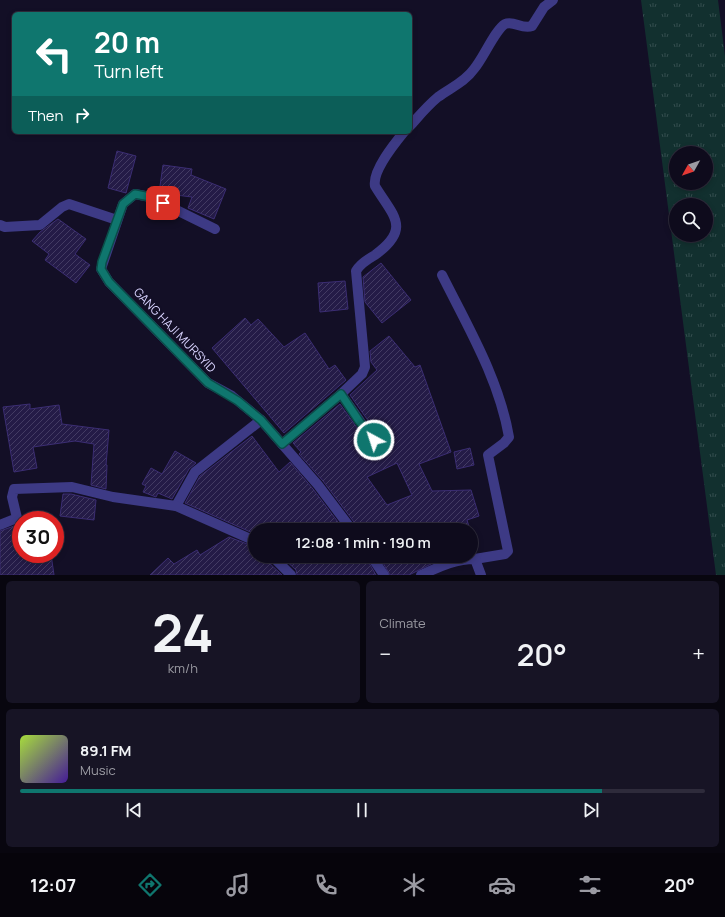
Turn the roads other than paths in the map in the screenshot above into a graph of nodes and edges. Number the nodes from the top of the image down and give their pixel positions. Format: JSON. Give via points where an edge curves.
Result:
{"nodes":[{"id":1,"x":553,"y":0,"type":"edge"},
{"id":2,"x":412,"y":124,"type":"edge"},
{"id":3,"x":403,"y":134,"type":"edge"},
{"id":4,"x":117,"y":220,"type":"junction"},
{"id":5,"x":0,"y":225,"type":"edge"},
{"id":6,"x":215,"y":229,"type":"dead end"},
{"id":7,"x":442,"y":275,"type":"dead end"},
{"id":8,"x":341,"y":394,"type":"junction"},
{"id":9,"x":261,"y":420,"type":"junction"},
{"id":10,"x":282,"y":444,"type":"junction"},
{"id":11,"x":383,"y":445,"type":"dead end"},
{"id":12,"x":176,"y":506,"type":"junction"},
{"id":13,"x":347,"y":523,"type":"edge"},
{"id":14,"x":0,"y":525,"type":"edge"},
{"id":15,"x":248,"y":538,"type":"edge"},
{"id":16,"x":478,"y":558,"type":"edge"},
{"id":17,"x":279,"y":563,"type":"edge"},
{"id":18,"x":376,"y":563,"type":"edge"},
{"id":19,"x":448,"y":563,"type":"edge"},
{"id":20,"x":476,"y":563,"type":"edge"},
{"id":21,"x":291,"y":575,"type":"edge"},
{"id":22,"x":384,"y":575,"type":"edge"},
{"id":23,"x":421,"y":575,"type":"edge"},
{"id":24,"x":481,"y":575,"type":"edge"}],
"edges":[{"from":1,"to":2,"type":"street","via":[[544,6],[532,26],[523,28],[510,23],[505,24],[469,76],[430,104]]},
{"from":3,"to":8,"type":"street","via":[[382,163],[375,181],[375,186],[394,214],[396,227],[390,242],[356,271],[365,367],[362,374]]},
{"from":4,"to":5,"type":"street","via":[[70,204],[62,207],[40,226]]},
{"from":4,"to":6,"type":"street","name":"GANG HAJI MURSYID","via":[[123,204],[135,194],[150,197]]},
{"from":4,"to":9,"type":"street","name":"GANG HAJI MURSYID","via":[[102,262],[104,276],[208,383],[232,396]]},
{"from":7,"to":16,"type":"street","via":[[483,356],[509,437],[488,455],[508,551],[505,554]]},
{"from":8,"to":10,"type":"street"},
{"from":8,"to":11,"type":"street","via":[[369,434]]},
{"from":9,"to":10,"type":"street","name":"GANG HAJI MURSYID"},
{"from":9,"to":12,"type":"street","via":[[195,472]]},
{"from":10,"to":13,"type":"street","name":"GANG HAJI MURSYID"},
{"from":12,"to":14,"type":"street","via":[[113,497],[72,487],[14,489],[11,493],[16,519]]},
{"from":12,"to":15,"type":"street"},
{"from":17,"to":21,"type":"street"},
{"from":18,"to":22,"type":"street"},
{"from":19,"to":23,"type":"street"},
{"from":20,"to":24,"type":"street"}]}
